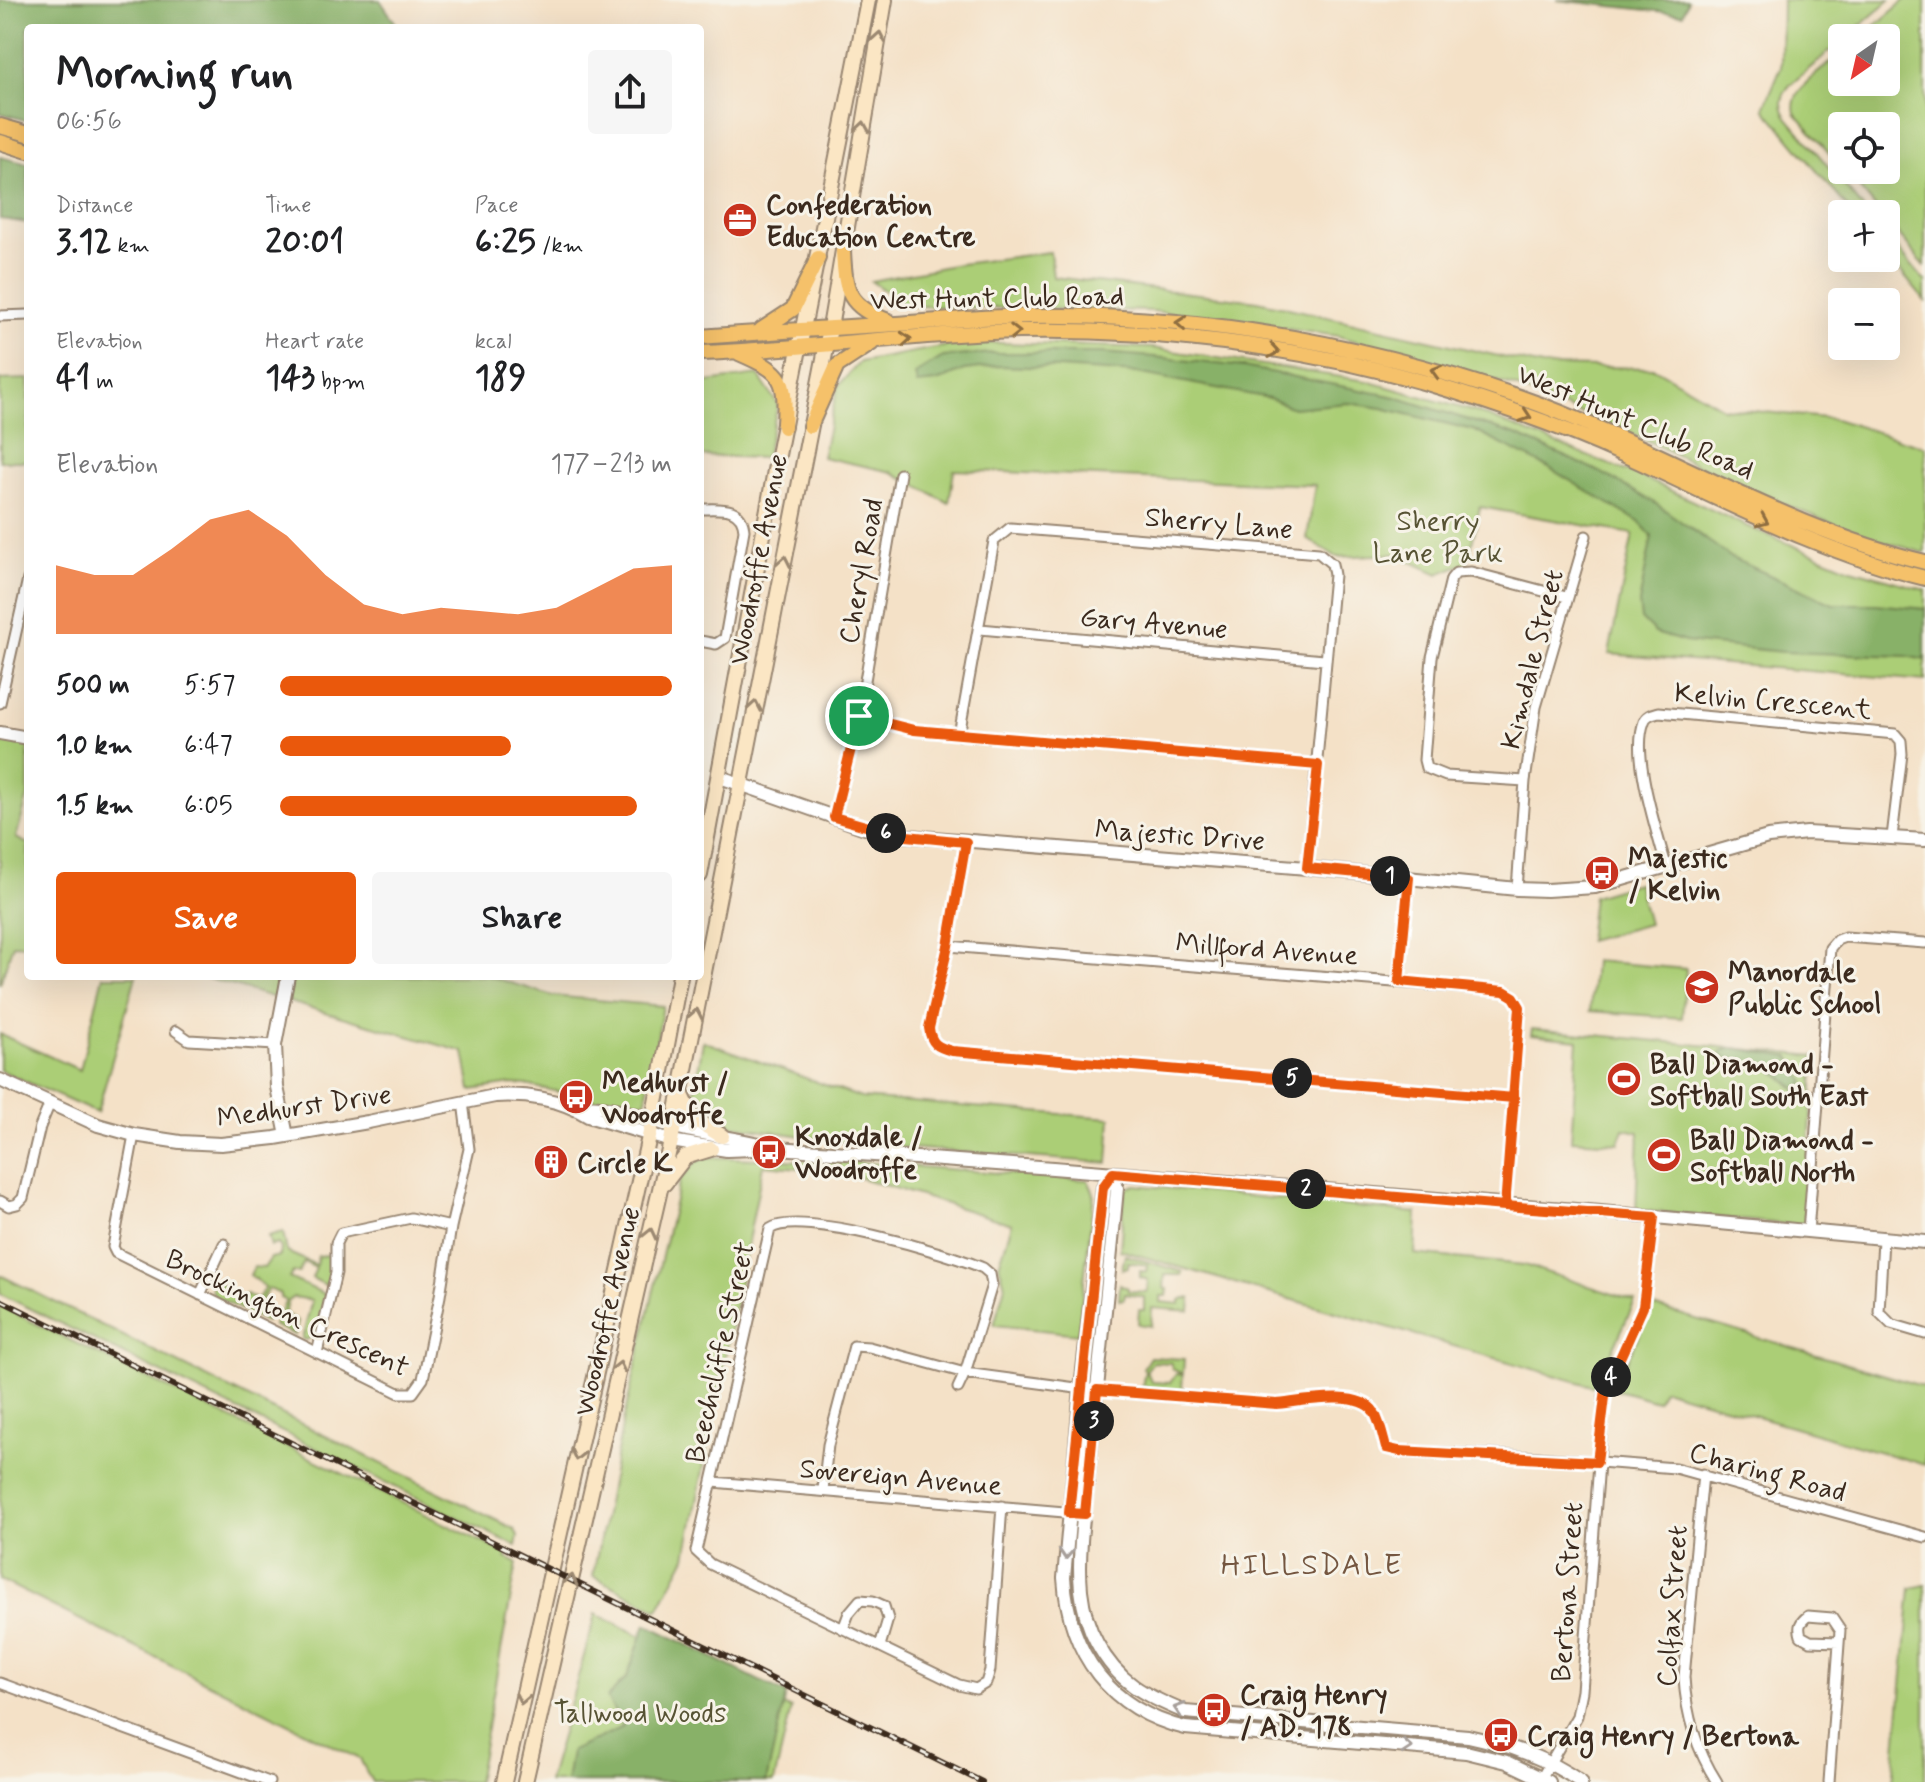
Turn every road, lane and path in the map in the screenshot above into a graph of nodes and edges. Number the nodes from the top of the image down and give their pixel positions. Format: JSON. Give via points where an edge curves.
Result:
{"nodes":[{"id":1,"x":868,"y":0,"type":"edge"},
{"id":2,"x":885,"y":0,"type":"edge"},
{"id":3,"x":854,"y":72,"type":"junction"},
{"id":4,"x":872,"y":75,"type":"junction"},
{"id":5,"x":0,"y":126,"type":"edge"},
{"id":6,"x":24,"y":133,"type":"edge"},
{"id":7,"x":0,"y":142,"type":"edge"},
{"id":8,"x":24,"y":150,"type":"edge"},
{"id":9,"x":843,"y":251,"type":"junction"},
{"id":10,"x":818,"y":258,"type":"junction"},
{"id":11,"x":24,"y":315,"type":"edge"},
{"id":12,"x":0,"y":316,"type":"edge"},
{"id":13,"x":896,"y":324,"type":"junction"},
{"id":14,"x":830,"y":328,"type":"junction"},
{"id":15,"x":803,"y":329,"type":"junction"},
{"id":16,"x":757,"y":332,"type":"junction"},
{"id":17,"x":704,"y":337,"type":"edge"},
{"id":18,"x":875,"y":341,"type":"junction"},
{"id":19,"x":827,"y":345,"type":"junction"},
{"id":20,"x":799,"y":347,"type":"junction"},
{"id":21,"x":735,"y":351,"type":"junction"},
{"id":22,"x":704,"y":353,"type":"edge"},
{"id":23,"x":810,"y":426,"type":"junction"},
{"id":24,"x":784,"y":427,"type":"junction"},
{"id":25,"x":900,"y":474,"type":"dead end"},
{"id":26,"x":704,"y":509,"type":"edge"},
{"id":27,"x":1586,"y":536,"type":"dead end"},
{"id":28,"x":1925,"y":562,"type":"edge"},
{"id":29,"x":1925,"y":578,"type":"edge"},
{"id":30,"x":1566,"y":597,"type":"junction"},
{"id":31,"x":23,"y":619,"type":"edge"},
{"id":32,"x":980,"y":629,"type":"junction"},
{"id":33,"x":704,"y":642,"type":"edge"},
{"id":34,"x":1324,"y":660,"type":"junction"},
{"id":35,"x":739,"y":671,"type":"junction"},
{"id":36,"x":761,"y":675,"type":"junction"},
{"id":37,"x":0,"y":703,"type":"edge"},
{"id":38,"x":859,"y":716,"type":"junction"},
{"id":39,"x":0,"y":733,"type":"edge"},
{"id":40,"x":959,"y":735,"type":"junction"},
{"id":41,"x":24,"y":737,"type":"edge"},
{"id":42,"x":1318,"y":765,"type":"junction"},
{"id":43,"x":720,"y":777,"type":"junction"},
{"id":44,"x":1525,"y":781,"type":"junction"},
{"id":45,"x":740,"y":784,"type":"junction"},
{"id":46,"x":834,"y":817,"type":"junction"},
{"id":47,"x":1892,"y":837,"type":"junction"},
{"id":48,"x":1925,"y":840,"type":"edge"},
{"id":49,"x":966,"y":842,"type":"junction"},
{"id":50,"x":704,"y":855,"type":"edge"},
{"id":51,"x":1666,"y":866,"type":"junction"},
{"id":52,"x":1307,"y":868,"type":"junction"},
{"id":53,"x":1409,"y":878,"type":"junction"},
{"id":54,"x":1517,"y":889,"type":"junction"},
{"id":55,"x":1925,"y":943,"type":"edge"},
{"id":56,"x":948,"y":946,"type":"junction"},
{"id":57,"x":704,"y":971,"type":"edge"},
{"id":58,"x":287,"y":980,"type":"edge"},
{"id":59,"x":679,"y":980,"type":"edge"},
{"id":60,"x":702,"y":980,"type":"edge"},
{"id":61,"x":1399,"y":981,"type":"junction"},
{"id":62,"x":176,"y":1031,"type":"dead end"},
{"id":63,"x":275,"y":1045,"type":"junction"},
{"id":64,"x":0,"y":1080,"type":"edge"},
{"id":65,"x":681,"y":1091,"type":"junction"},
{"id":66,"x":1514,"y":1098,"type":"junction"},
{"id":67,"x":463,"y":1102,"type":"junction"},
{"id":68,"x":50,"y":1103,"type":"junction"},
{"id":69,"x":652,"y":1126,"type":"junction"},
{"id":70,"x":673,"y":1134,"type":"junction"},
{"id":71,"x":134,"y":1135,"type":"junction"},
{"id":72,"x":287,"y":1136,"type":"junction"},
{"id":73,"x":722,"y":1136,"type":"junction"},
{"id":74,"x":778,"y":1148,"type":"junction"},
{"id":75,"x":711,"y":1149,"type":"junction"},
{"id":76,"x":1113,"y":1173,"type":"junction"},
{"id":77,"x":661,"y":1187,"type":"junction"},
{"id":78,"x":0,"y":1201,"type":"edge"},
{"id":79,"x":1505,"y":1206,"type":"junction"},
{"id":80,"x":1654,"y":1217,"type":"junction"},
{"id":81,"x":451,"y":1227,"type":"junction"},
{"id":82,"x":1808,"y":1232,"type":"junction"},
{"id":83,"x":1883,"y":1239,"type":"junction"},
{"id":84,"x":1925,"y":1242,"type":"edge"},
{"id":85,"x":224,"y":1244,"type":"dead end"},
{"id":86,"x":200,"y":1295,"type":"junction"},
{"id":87,"x":1925,"y":1334,"type":"edge"},
{"id":88,"x":317,"y":1353,"type":"junction"},
{"id":89,"x":965,"y":1373,"type":"junction"},
{"id":90,"x":958,"y":1388,"type":"dead end"},
{"id":91,"x":1081,"y":1388,"type":"junction"},
{"id":92,"x":1097,"y":1390,"type":"junction"},
{"id":93,"x":1597,"y":1462,"type":"junction"},
{"id":94,"x":1703,"y":1474,"type":"junction"},
{"id":95,"x":713,"y":1482,"type":"junction"},
{"id":96,"x":823,"y":1490,"type":"junction"},
{"id":97,"x":1002,"y":1506,"type":"junction"},
{"id":98,"x":1069,"y":1513,"type":"junction"},
{"id":99,"x":1085,"y":1514,"type":"junction"},
{"id":100,"x":563,"y":1520,"type":"junction"},
{"id":101,"x":583,"y":1525,"type":"junction"},
{"id":102,"x":1925,"y":1537,"type":"edge"},
{"id":103,"x":537,"y":1629,"type":"junction"},
{"id":104,"x":843,"y":1629,"type":"junction"},
{"id":105,"x":558,"y":1634,"type":"junction"},
{"id":106,"x":1839,"y":1642,"type":"junction"},
{"id":107,"x":880,"y":1646,"type":"junction"},
{"id":108,"x":0,"y":1683,"type":"edge"},
{"id":109,"x":1551,"y":1763,"type":"junction"},
{"id":110,"x":1546,"y":1780,"type":"edge"},
{"id":111,"x":269,"y":1782,"type":"edge"},
{"id":112,"x":504,"y":1782,"type":"edge"},
{"id":113,"x":525,"y":1782,"type":"edge"},
{"id":114,"x":1581,"y":1782,"type":"edge"},
{"id":115,"x":1717,"y":1782,"type":"edge"},
{"id":116,"x":1829,"y":1782,"type":"edge"}],
"edges":[{"from":1,"to":3,"type":"main road","name":"Woodroffe Avenue"},
{"from":4,"to":2,"type":"main road","name":"Woodroffe Avenue","one_way":true},
{"from":3,"to":4,"type":"main road"},
{"from":3,"to":10,"type":"main road","name":"Woodroffe Avenue"},
{"from":9,"to":4,"type":"main road","name":"Woodroffe Avenue","one_way":true},
{"from":5,"to":6,"type":"main road"},
{"from":7,"to":8,"type":"main road"},
{"from":9,"to":13,"type":"main road","via":[[844,280],[855,303]]},
{"from":9,"to":14,"type":"main road","name":"Woodroffe Avenue"},
{"from":10,"to":15,"type":"main road","name":"Woodroffe Avenue"},
{"from":10,"to":16,"type":"main road","via":[[793,309]]},
{"from":11,"to":12,"type":"street"},
{"from":13,"to":14,"type":"main road","name":"West Hunt Club Road"},
{"from":28,"to":13,"type":"main road","name":"West Hunt Club Road","one_way":true,"via":[[1802,522],[1565,413],[1382,356],[1244,330],[1129,319],[1025,316]]},
{"from":14,"to":15,"type":"main road","name":"West Hunt Club Road"},
{"from":14,"to":19,"type":"main road","name":"Woodroffe Avenue"},
{"from":15,"to":16,"type":"main road","name":"West Hunt Club Road"},
{"from":15,"to":20,"type":"main road","name":"Woodroffe Avenue"},
{"from":16,"to":17,"type":"main road","name":"West Hunt Club Road"},
{"from":18,"to":19,"type":"main road","name":"West Hunt Club Road"},
{"from":18,"to":23,"type":"main road","via":[[837,366]]},
{"from":18,"to":29,"type":"main road","name":"West Hunt Club Road","one_way":true,"via":[[1018,331],[1131,335],[1281,352],[1400,376],[1562,429],[1787,532]]},
{"from":19,"to":20,"type":"main road","name":"West Hunt Club Road"},
{"from":19,"to":23,"type":"main road","name":"Woodroffe Avenue"},
{"from":20,"to":21,"type":"main road","name":"West Hunt Club Road"},
{"from":20,"to":24,"type":"main road","name":"Woodroffe Avenue"},
{"from":21,"to":22,"type":"main road","name":"West Hunt Club Road"},
{"from":21,"to":24,"type":"main road","via":[[769,367],[781,380]]},
{"from":36,"to":23,"type":"main road","name":"Woodroffe Avenue","one_way":true},
{"from":24,"to":35,"type":"main road","name":"Woodroffe Avenue"},
{"from":25,"to":38,"type":"street","name":"Cheryl Road"},
{"from":26,"to":33,"type":"street","via":[[737,512],[744,530],[725,638],[716,644]]},
{"from":27,"to":30,"type":"street","name":"Kimdale Street"},
{"from":30,"to":44,"type":"street","name":"Kimdale Street","via":[[1536,707]]},
{"from":30,"to":44,"type":"street","via":[[1471,572],[1456,573],[1432,657],[1426,768],[1446,776]]},
{"from":31,"to":37,"type":"street"},
{"from":32,"to":34,"type":"street","name":"Gary Avenue"},
{"from":32,"to":34,"type":"street","name":"Sherry Lane","via":[[994,541],[1010,528],[1300,550],[1319,553],[1332,564]]},
{"from":32,"to":40,"type":"street","name":"Sherry Lane"},
{"from":34,"to":42,"type":"street","name":"Sherry Lane"},
{"from":35,"to":36,"type":"main road"},
{"from":35,"to":43,"type":"main road","name":"Woodroffe Avenue"},
{"from":45,"to":36,"type":"main road","name":"Woodroffe Avenue","one_way":true},
{"from":38,"to":40,"type":"street"},
{"from":38,"to":46,"type":"street","name":"Cheryl Road"},
{"from":39,"to":41,"type":"street"},
{"from":40,"to":42,"type":"street"},
{"from":42,"to":52,"type":"street","name":"Sherry Lane"},
{"from":43,"to":45,"type":"street","name":"Majestic Drive"},
{"from":43,"to":50,"type":"main road","name":"Woodroffe Avenue"},
{"from":44,"to":54,"type":"street","name":"Kimdale Street"},
{"from":45,"to":46,"type":"street","name":"Majestic Drive"},
{"from":57,"to":45,"type":"main road","name":"Woodroffe Avenue","one_way":true},
{"from":46,"to":49,"type":"street","name":"Majestic Drive","via":[[897,835]]},
{"from":47,"to":48,"type":"street","name":"Majestic Drive"},
{"from":47,"to":51,"type":"street","name":"Majestic Drive","via":[[1768,837]]},
{"from":47,"to":51,"type":"street","name":"Kelvin Crescent","via":[[1902,754],[1895,734],[1659,712],[1643,723],[1640,764]]},
{"from":49,"to":52,"type":"street","name":"Majestic Drive"},
{"from":49,"to":56,"type":"street"},
{"from":51,"to":54,"type":"street","name":"Majestic Drive","via":[[1595,887]]},
{"from":52,"to":53,"type":"street","name":"Majestic Drive"},
{"from":53,"to":54,"type":"street","name":"Majestic Drive"},
{"from":53,"to":61,"type":"street"},
{"from":55,"to":82,"type":"street","via":[[1845,937],[1830,948]]},
{"from":56,"to":61,"type":"street","name":"Millford Avenue"},
{"from":56,"to":66,"type":"street","via":[[929,1028],[937,1047]]},
{"from":58,"to":63,"type":"street"},
{"from":59,"to":69,"type":"main road","name":"Woodroffe Avenue"},
{"from":65,"to":60,"type":"main road","name":"Woodroffe Avenue","one_way":true},
{"from":61,"to":66,"type":"street","name":"Millford Avenue","via":[[1504,991],[1514,997],[1520,1007]]},
{"from":62,"to":63,"type":"street","via":[[189,1040]]},
{"from":63,"to":72,"type":"street"},
{"from":64,"to":68,"type":"street","name":"Medhurst Drive"},
{"from":65,"to":70,"type":"main road","name":"Woodroffe Avenue"},
{"from":65,"to":73,"type":"main road","via":[[693,1118]]},
{"from":66,"to":79,"type":"street","name":"Millford Avenue"},
{"from":67,"to":69,"type":"street","name":"Medhurst Drive","via":[[516,1095],[576,1108],[588,1116]]},
{"from":67,"to":72,"type":"street","name":"Medhurst Drive"},
{"from":67,"to":81,"type":"street","name":"Brockington Crescent","via":[[469,1149]]},
{"from":68,"to":71,"type":"street","name":"Medhurst Drive"},
{"from":68,"to":78,"type":"street","via":[[23,1198],[9,1206]]},
{"from":69,"to":70,"type":"street","name":"Medhurst Drive"},
{"from":69,"to":100,"type":"main road","name":"Woodroffe Avenue","one_way":true},
{"from":70,"to":73,"type":"street"},
{"from":70,"to":75,"type":"street"},
{"from":70,"to":77,"type":"main road","name":"Woodroffe Avenue"},
{"from":71,"to":72,"type":"street","name":"Medhurst Drive","via":[[221,1144]]},
{"from":71,"to":86,"type":"street","name":"Brockington Crescent","via":[[113,1247]]},
{"from":73,"to":74,"type":"street"},
{"from":74,"to":75,"type":"street"},
{"from":74,"to":76,"type":"street"},
{"from":75,"to":77,"type":"main road","via":[[681,1160]]},
{"from":76,"to":79,"type":"street"},
{"from":76,"to":91,"type":"street","via":[[1103,1187]]},
{"from":76,"to":92,"type":"street","via":[[1117,1188]]},
{"from":101,"to":77,"type":"main road","name":"Woodroffe Avenue","one_way":true},
{"from":79,"to":80,"type":"street"},
{"from":80,"to":82,"type":"street"},
{"from":80,"to":93,"type":"street","name":"Bertona Street","via":[[1643,1307],[1606,1389]]},
{"from":81,"to":88,"type":"street","via":[[411,1218],[341,1233]]},
{"from":81,"to":88,"type":"street","name":"Brockington Crescent","via":[[423,1379],[413,1393],[399,1393]]},
{"from":82,"to":83,"type":"street"},
{"from":83,"to":84,"type":"street"},
{"from":83,"to":87,"type":"street","via":[[1879,1312],[1891,1324]]},
{"from":85,"to":86,"type":"street"},
{"from":86,"to":88,"type":"street","name":"Brockington Crescent"},
{"from":89,"to":90,"type":"street"},
{"from":89,"to":91,"type":"street"},
{"from":89,"to":95,"type":"street","name":"Beechcliffe Street","via":[[992,1285],[983,1268],[852,1229],[776,1226],[768,1235]]},
{"from":89,"to":96,"type":"street","via":[[854,1346],[828,1445]]},
{"from":91,"to":92,"type":"street"},
{"from":91,"to":98,"type":"street"},
{"from":92,"to":93,"type":"street","name":"Charing Road","via":[[1277,1404],[1334,1397],[1369,1407],[1386,1448]]},
{"from":92,"to":99,"type":"street"},
{"from":93,"to":94,"type":"street","name":"Charing Road"},
{"from":93,"to":109,"type":"street","name":"Bertona Street","via":[[1582,1691],[1577,1716]]},
{"from":94,"to":102,"type":"street","name":"Charing Road"},
{"from":94,"to":115,"type":"street","name":"Colfax Street","via":[[1684,1677],[1693,1737]]},
{"from":95,"to":96,"type":"street","name":"Sovereign Avenue"},
{"from":95,"to":104,"type":"street","via":[[696,1551],[710,1564]]},
{"from":96,"to":97,"type":"street","name":"Sovereign Avenue"},
{"from":97,"to":98,"type":"street","name":"Sovereign Avenue"},
{"from":97,"to":107,"type":"street","via":[[986,1683],[976,1689],[959,1685]]},
{"from":98,"to":99,"type":"street","name":"Sovereign Avenue"},
{"from":98,"to":110,"type":"street","one_way":true,"via":[[1064,1578],[1072,1628],[1108,1687],[1159,1722],[1466,1752],[1507,1762]]},
{"from":109,"to":99,"type":"street","one_way":true,"via":[[1510,1745],[1468,1736],[1185,1712],[1146,1697],[1108,1662],[1086,1616],[1081,1588]]},
{"from":100,"to":101,"type":"main road"},
{"from":100,"to":103,"type":"main road","name":"Woodroffe Avenue"},
{"from":105,"to":101,"type":"main road","name":"Woodroffe Avenue","one_way":true},
{"from":103,"to":105,"type":"main road"},
{"from":103,"to":112,"type":"main road","name":"Woodroffe Avenue","one_way":true},
{"from":104,"to":107,"type":"street"},
{"from":104,"to":107,"type":"street","via":[[860,1600],[884,1606],[888,1619]]},
{"from":105,"to":113,"type":"main road","name":"Woodroffe Avenue"},
{"from":106,"to":106,"type":"street","via":[[1840,1630],[1832,1618],[1808,1616],[1798,1628],[1810,1641]]},
{"from":106,"to":116,"type":"street"},
{"from":108,"to":111,"type":"street"},
{"from":109,"to":110,"type":"street","name":"Bertona Street"},
{"from":109,"to":114,"type":"street"}]}
